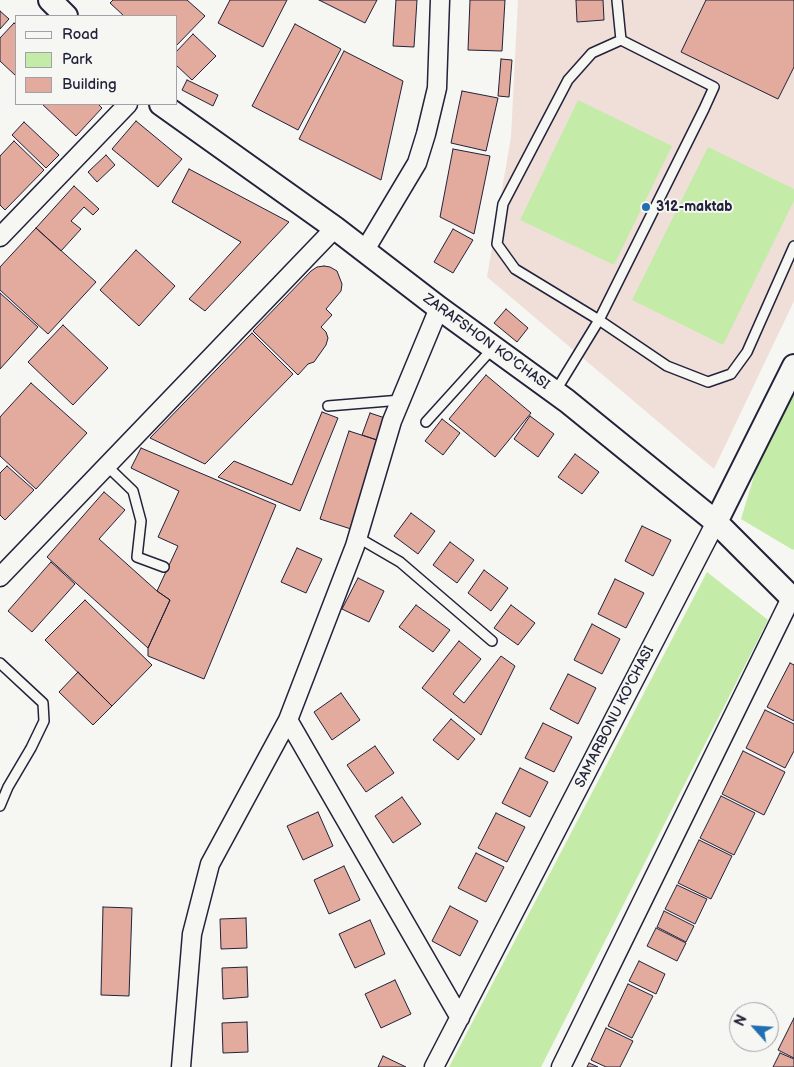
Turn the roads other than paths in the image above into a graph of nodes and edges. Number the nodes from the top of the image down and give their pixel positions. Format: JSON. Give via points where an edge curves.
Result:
{"nodes":[{"id":1,"x":50,"y":0,"type":"edge"},
{"id":2,"x":440,"y":0,"type":"edge"},
{"id":3,"x":617,"y":0,"type":"edge"},
{"id":4,"x":65,"y":15,"type":"edge"},
{"id":5,"x":621,"y":40,"type":"junction"},
{"id":6,"x":127,"y":105,"type":"edge"},
{"id":7,"x":161,"y":105,"type":"edge"},
{"id":8,"x":335,"y":228,"type":"junction"},
{"id":9,"x":0,"y":237,"type":"edge"},
{"id":10,"x":794,"y":246,"type":"edge"},
{"id":11,"x":365,"y":250,"type":"junction"},
{"id":12,"x":439,"y":308,"type":"junction"},
{"id":13,"x":600,"y":320,"type":"junction"},
{"id":14,"x":493,"y":347,"type":"junction"},
{"id":15,"x":794,"y":366,"type":"edge"},
{"id":16,"x":555,"y":393,"type":"junction"},
{"id":17,"x":401,"y":400,"type":"junction"},
{"id":18,"x":328,"y":406,"type":"dead end"},
{"id":19,"x":426,"y":422,"type":"dead end"},
{"id":20,"x":107,"y":466,"type":"junction"},
{"id":21,"x":716,"y":522,"type":"junction"},
{"id":22,"x":357,"y":537,"type":"junction"},
{"id":23,"x":164,"y":567,"type":"dead end"},
{"id":24,"x":0,"y":577,"type":"edge"},
{"id":25,"x":793,"y":597,"type":"edge"},
{"id":26,"x":492,"y":641,"type":"dead end"},
{"id":27,"x":0,"y":664,"type":"edge"},
{"id":28,"x":288,"y":720,"type":"junction"},
{"id":29,"x":0,"y":806,"type":"edge"},
{"id":30,"x":460,"y":1018,"type":"junction"},
{"id":31,"x":182,"y":1067,"type":"edge"},
{"id":32,"x":434,"y":1067,"type":"edge"},
{"id":33,"x":561,"y":1067,"type":"edge"}],
"edges":[{"from":1,"to":4,"type":"street"},
{"from":2,"to":11,"type":"street","via":[[437,88],[426,134],[416,163]]},
{"from":3,"to":5,"type":"lane"},
{"from":5,"to":13,"type":"lane","via":[[714,87]]},
{"from":5,"to":13,"type":"lane","via":[[592,53],[568,80],[503,204],[497,244],[515,269]]},
{"from":6,"to":9,"type":"street"},
{"from":7,"to":8,"type":"street","name":"ZARAFSHON KO'CHASI"},
{"from":8,"to":11,"type":"street","name":"ZARAFSHON KO'CHASI"},
{"from":8,"to":20,"type":"street"},
{"from":10,"to":13,"type":"lane","via":[[748,352],[731,374],[708,382],[667,366]]},
{"from":11,"to":12,"type":"street","name":"ZARAFSHON KO'CHASI"},
{"from":12,"to":14,"type":"street","name":"ZARAFSHON KO'CHASI"},
{"from":12,"to":17,"type":"street"},
{"from":13,"to":16,"type":"lane"},
{"from":14,"to":16,"type":"street","name":"ZARAFSHON KO'CHASI"},
{"from":14,"to":19,"type":"lane"},
{"from":15,"to":21,"type":"street","name":"SAMARBONU KO'CHASI"},
{"from":16,"to":21,"type":"street","name":"ZARAFSHON KO'CHASI"},
{"from":17,"to":18,"type":"lane"},
{"from":17,"to":22,"type":"street"},
{"from":20,"to":23,"type":"lane","via":[[133,491],[141,521],[137,557]]},
{"from":20,"to":24,"type":"street"},
{"from":21,"to":25,"type":"street","name":"ZARAFSHON KO'CHASI"},
{"from":21,"to":30,"type":"street","name":"SAMARBONU KO'CHASI"},
{"from":22,"to":26,"type":"lane","via":[[400,562]]},
{"from":22,"to":28,"type":"street"},
{"from":25,"to":33,"type":"street"},
{"from":27,"to":29,"type":"lane","via":[[43,703],[44,721]]},
{"from":28,"to":30,"type":"street"},
{"from":28,"to":31,"type":"street","via":[[210,864],[192,934]]},
{"from":30,"to":32,"type":"street","name":"SAMARBONU KO'CHASI"}]}
